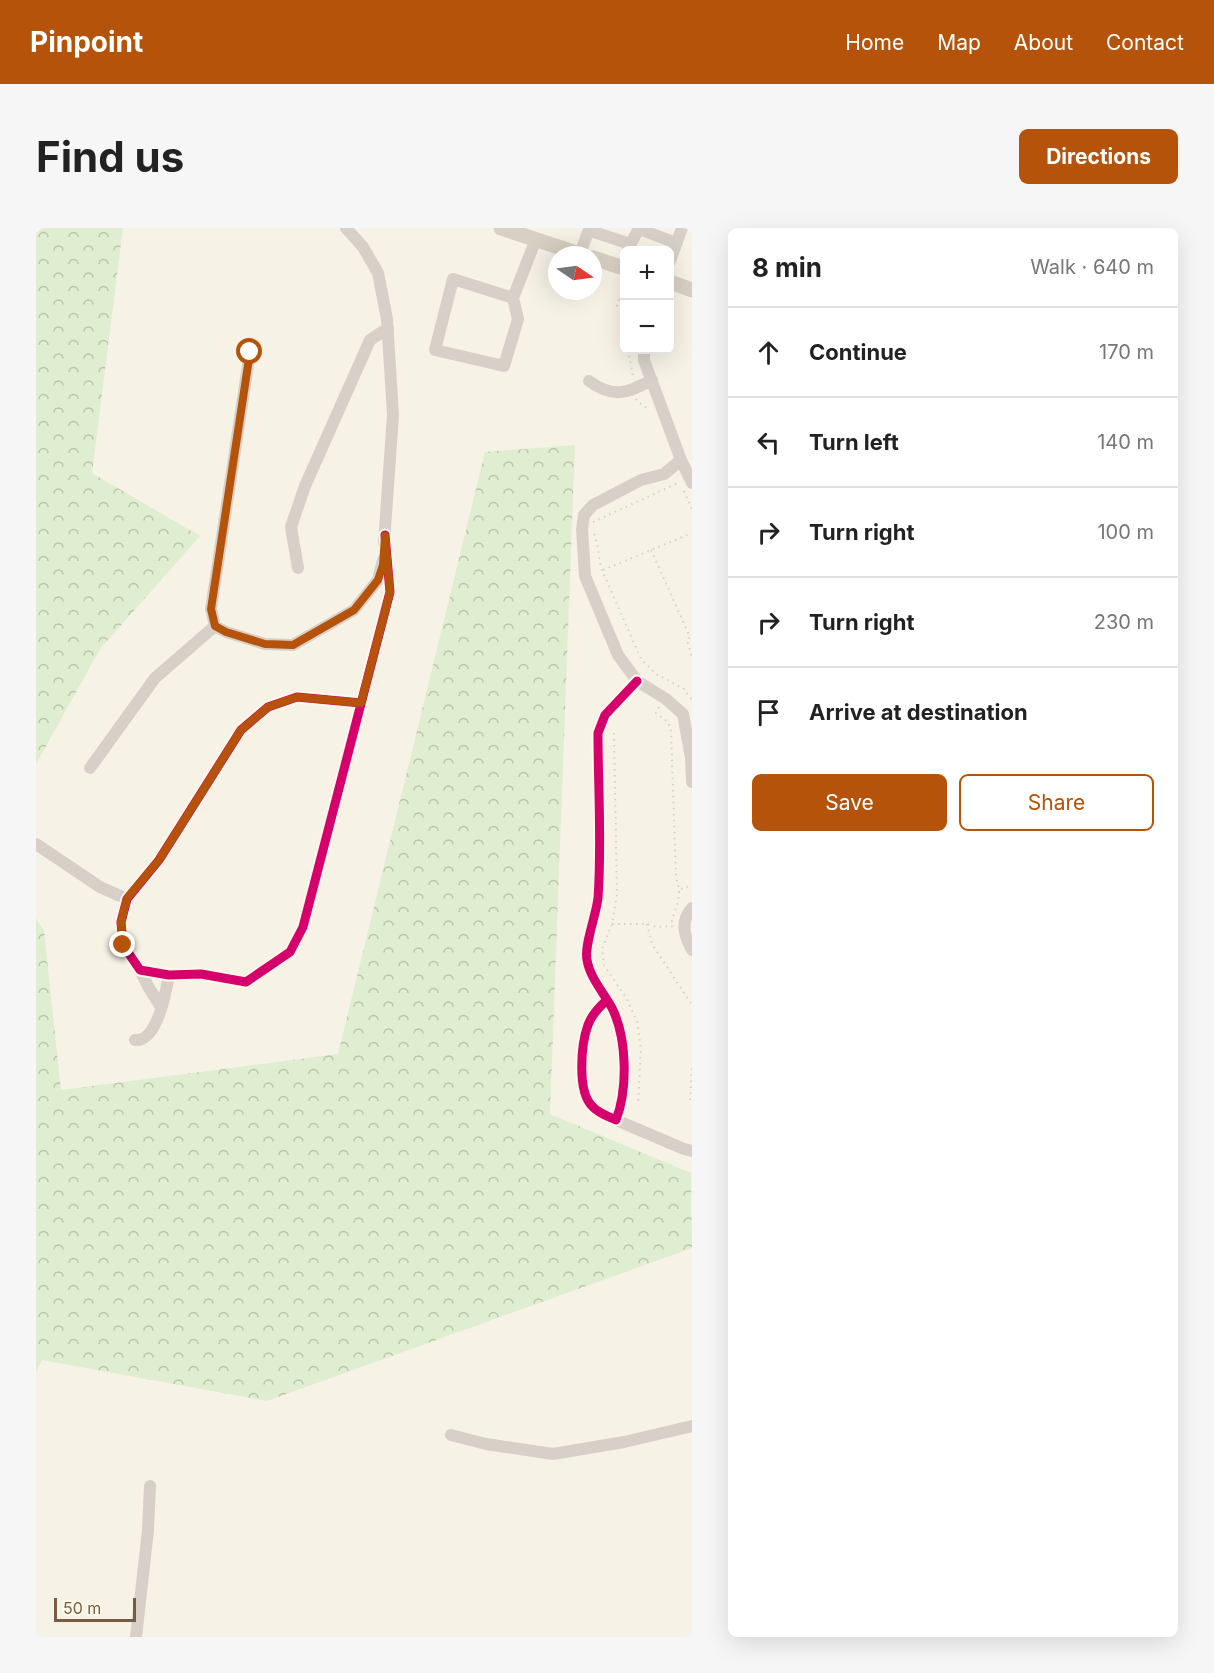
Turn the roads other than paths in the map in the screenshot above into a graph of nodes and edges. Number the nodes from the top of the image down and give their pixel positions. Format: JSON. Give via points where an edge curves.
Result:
{"nodes":[{"id":1,"x":346,"y":228,"type":"edge"},
{"id":2,"x":501,"y":228,"type":"edge"},
{"id":3,"x":682,"y":228,"type":"edge"},
{"id":4,"x":521,"y":231,"type":"edge"},
{"id":5,"x":536,"y":239,"type":"junction"},
{"id":6,"x":676,"y":243,"type":"junction"},
{"id":7,"x":556,"y":246,"type":"edge"},
{"id":8,"x":586,"y":246,"type":"edge"},
{"id":9,"x":626,"y":246,"type":"edge"},
{"id":10,"x":629,"y":246,"type":"edge"},
{"id":11,"x":674,"y":248,"type":"edge"},
{"id":12,"x":602,"y":260,"type":"edge"},
{"id":13,"x":620,"y":263,"type":"edge"},
{"id":14,"x":674,"y":284,"type":"edge"},
{"id":15,"x":692,"y":290,"type":"edge"},
{"id":16,"x":513,"y":298,"type":"junction"},
{"id":17,"x":388,"y":328,"type":"junction"},
{"id":18,"x":250,"y":352,"type":"dead end"},
{"id":19,"x":644,"y":354,"type":"edge"},
{"id":20,"x":652,"y":380,"type":"junction"},
{"id":21,"x":589,"y":381,"type":"dead end"},
{"id":22,"x":681,"y":460,"type":"junction"},
{"id":23,"x":686,"y":482,"type":"edge"},
{"id":24,"x":385,"y":536,"type":"junction"},
{"id":25,"x":298,"y":568,"type":"dead end"},
{"id":26,"x":215,"y":626,"type":"junction"},
{"id":27,"x":637,"y":681,"type":"junction"},
{"id":28,"x":361,"y":703,"type":"junction"},
{"id":29,"x":90,"y":768,"type":"dead end"},
{"id":30,"x":692,"y":782,"type":"edge"},
{"id":31,"x":36,"y":844,"type":"edge"},
{"id":32,"x":127,"y":898,"type":"junction"},
{"id":33,"x":692,"y":908,"type":"edge"},
{"id":34,"x":692,"y":950,"type":"edge"},
{"id":35,"x":140,"y":970,"type":"junction"},
{"id":36,"x":169,"y":975,"type":"junction"},
{"id":37,"x":608,"y":1000,"type":"junction"},
{"id":38,"x":161,"y":1006,"type":"junction"},
{"id":39,"x":135,"y":1040,"type":"dead end"},
{"id":40,"x":616,"y":1120,"type":"junction"},
{"id":41,"x":692,"y":1151,"type":"edge"},
{"id":42,"x":692,"y":1426,"type":"edge"},
{"id":43,"x":451,"y":1435,"type":"dead end"},
{"id":44,"x":150,"y":1486,"type":"dead end"},
{"id":45,"x":136,"y":1637,"type":"edge"}],
"edges":[{"from":1,"to":17,"type":"street","via":[[378,273]]},
{"from":2,"to":4,"type":"main road"},
{"from":3,"to":6,"type":"street"},
{"from":4,"to":5,"type":"main road"},
{"from":5,"to":7,"type":"main road"},
{"from":5,"to":16,"type":"street"},
{"from":6,"to":10,"type":"street","via":[[642,230]]},
{"from":6,"to":11,"type":"street"},
{"from":8,"to":9,"type":"street","via":[[591,231]]},
{"from":12,"to":13,"type":"main road"},
{"from":14,"to":15,"type":"main road"},
{"from":16,"to":16,"type":"street","via":[[453,279],[435,350],[504,366],[518,319]]},
{"from":17,"to":24,"type":"street","via":[[393,415]]},
{"from":17,"to":25,"type":"street","via":[[370,340],[304,486],[291,527]]},
{"from":18,"to":26,"type":"street","via":[[211,609]]},
{"from":19,"to":20,"type":"street"},
{"from":20,"to":21,"type":"street","via":[[629,391],[612,392]]},
{"from":20,"to":22,"type":"street"},
{"from":22,"to":23,"type":"street"},
{"from":22,"to":27,"type":"street","via":[[664,474],[641,480],[592,505],[584,515],[585,576],[618,655]]},
{"from":24,"to":26,"type":"street","via":[[378,580],[354,610],[293,645],[265,644]]},
{"from":24,"to":28,"type":"street","via":[[390,592]]},
{"from":26,"to":29,"type":"street","via":[[155,678]]},
{"from":27,"to":30,"type":"street","via":[[683,714]]},
{"from":27,"to":37,"type":"street","via":[[605,715],[598,734],[597,913],[586,957]]},
{"from":28,"to":32,"type":"street","via":[[297,697],[268,707],[241,730],[159,860]]},
{"from":28,"to":36,"type":"street","via":[[303,927],[290,952],[246,982],[201,974]]},
{"from":31,"to":32,"type":"street","via":[[100,887]]},
{"from":32,"to":35,"type":"street","via":[[121,922],[123,945]]},
{"from":33,"to":34,"type":"street","via":[[683,926]]},
{"from":35,"to":36,"type":"street"},
{"from":35,"to":38,"type":"street"},
{"from":36,"to":38,"type":"street"},
{"from":37,"to":40,"type":"street","via":[[620,1026],[624,1049],[621,1107]]},
{"from":37,"to":40,"type":"street","via":[[597,1008],[589,1023],[582,1069],[591,1106]]},
{"from":38,"to":39,"type":"street","via":[[147,1037]]},
{"from":40,"to":41,"type":"street"},
{"from":42,"to":43,"type":"street","via":[[553,1454]]},
{"from":44,"to":45,"type":"street"}]}
